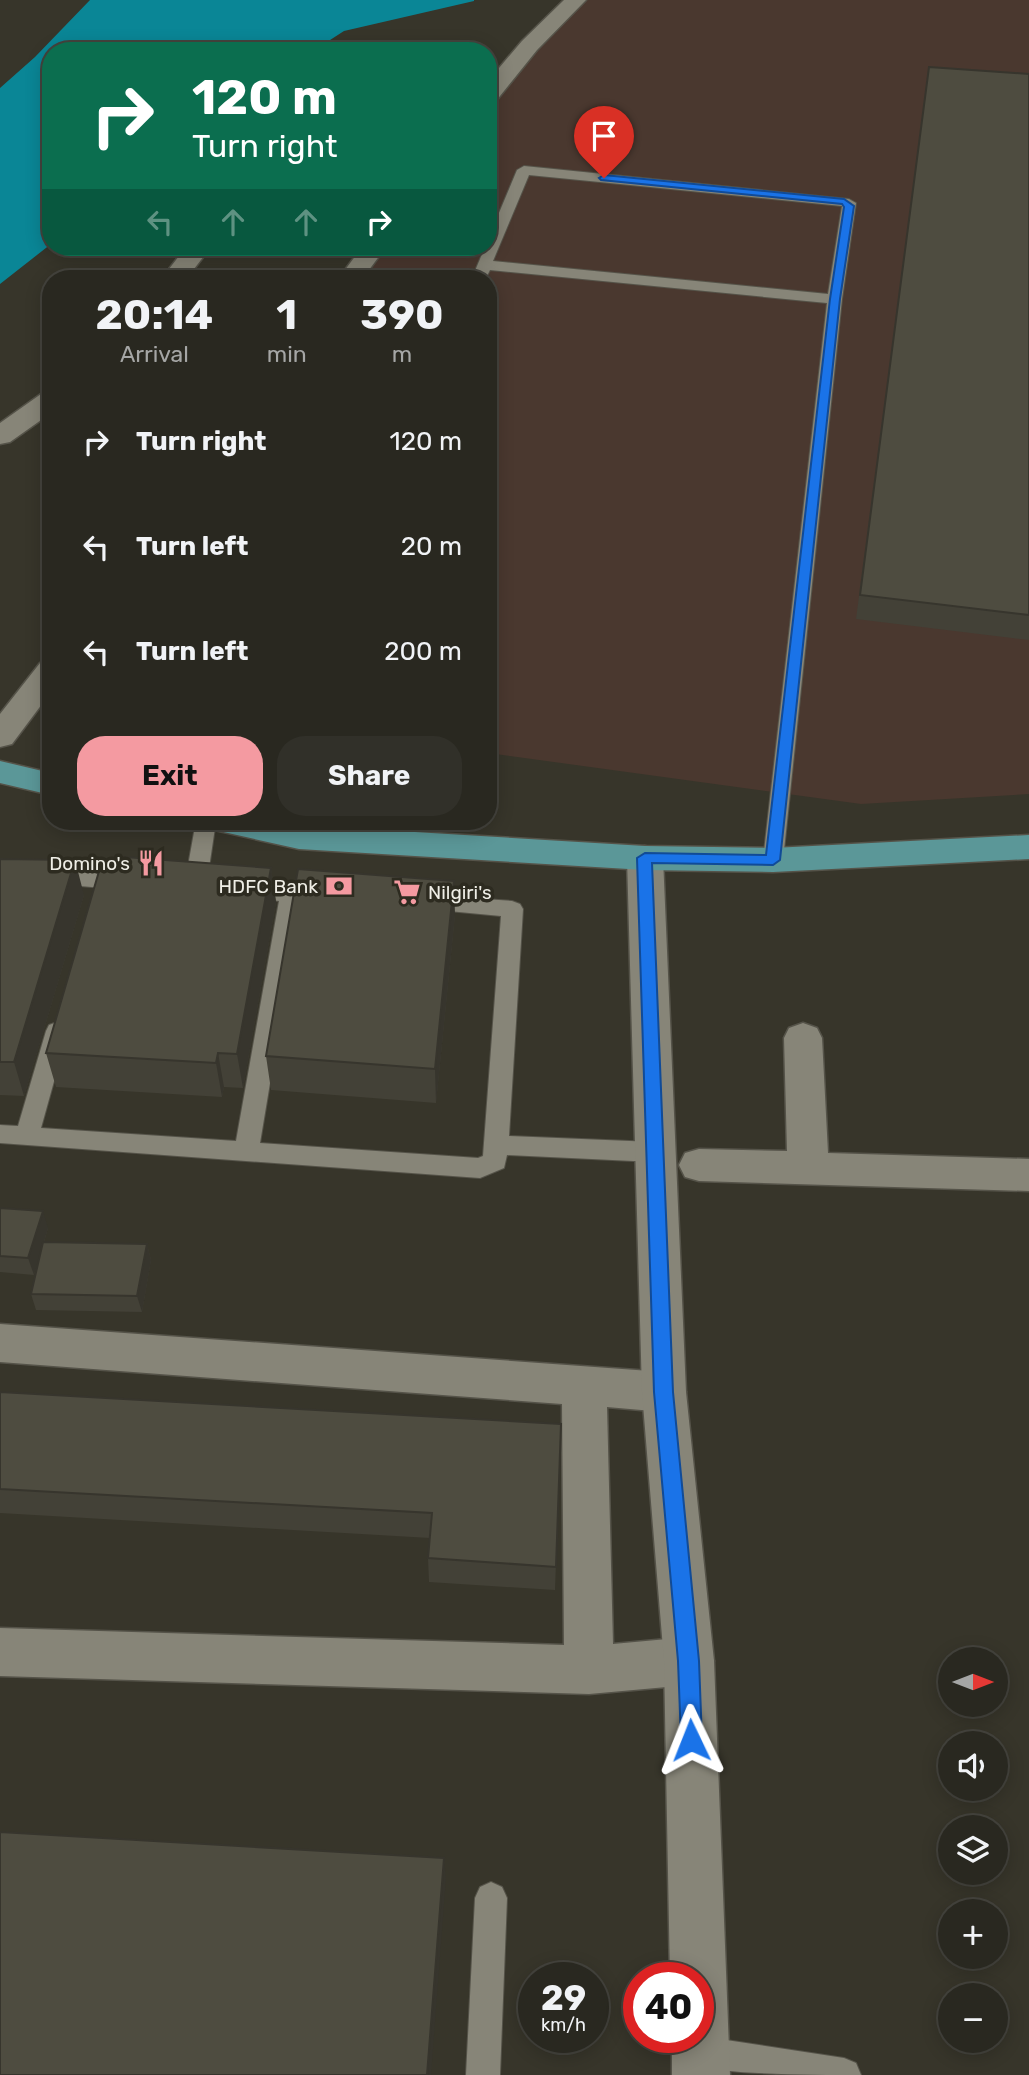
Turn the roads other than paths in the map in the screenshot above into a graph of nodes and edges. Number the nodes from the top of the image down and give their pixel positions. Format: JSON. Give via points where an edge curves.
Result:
{"nodes":[{"id":1,"x":576,"y":0,"type":"edge"},
{"id":2,"x":497,"y":84,"type":"edge"},
{"id":3,"x":497,"y":234,"type":"edge"},
{"id":4,"x":192,"y":256,"type":"edge"},
{"id":5,"x":180,"y":270,"type":"edge"},
{"id":6,"x":497,"y":273,"type":"edge"},
{"id":7,"x":835,"y":299,"type":"junction"},
{"id":8,"x":42,"y":406,"type":"edge"},
{"id":9,"x":0,"y":436,"type":"edge"},
{"id":10,"x":42,"y":681,"type":"edge"},
{"id":11,"x":1,"y":733,"type":"edge"},
{"id":12,"x":2,"y":776,"type":"edge"},
{"id":13,"x":42,"y":783,"type":"edge"},
{"id":14,"x":205,"y":830,"type":"edge"},
{"id":15,"x":265,"y":830,"type":"edge"},
{"id":16,"x":1029,"y":847,"type":"edge"},
{"id":17,"x":645,"y":858,"type":"junction"},
{"id":18,"x":773,"y":860,"type":"junction"},
{"id":19,"x":0,"y":872,"type":"edge"},
{"id":20,"x":102,"y":881,"type":"junction"},
{"id":21,"x":142,"y":884,"type":"edge"},
{"id":22,"x":168,"y":886,"type":"edge"},
{"id":23,"x":195,"y":888,"type":"junction"},
{"id":24,"x":290,"y":894,"type":"junction"},
{"id":25,"x":346,"y":898,"type":"edge"},
{"id":26,"x":401,"y":902,"type":"edge"},
{"id":27,"x":94,"y":908,"type":"edge"},
{"id":28,"x":62,"y":1015,"type":"edge"},
{"id":29,"x":803,"y":1038,"type":"dead end"},
{"id":30,"x":0,"y":1134,"type":"edge"},
{"id":31,"x":27,"y":1136,"type":"junction"},
{"id":32,"x":497,"y":1145,"type":"junction"},
{"id":33,"x":246,"y":1152,"type":"junction"},
{"id":34,"x":654,"y":1152,"type":"junction"},
{"id":35,"x":699,"y":1165,"type":"dead end"},
{"id":36,"x":808,"y":1168,"type":"junction"},
{"id":37,"x":1029,"y":1175,"type":"edge"},
{"id":38,"x":0,"y":1343,"type":"edge"},
{"id":39,"x":584,"y":1386,"type":"junction"},
{"id":40,"x":664,"y":1392,"type":"junction"},
{"id":41,"x":0,"y":1652,"type":"edge"},
{"id":42,"x":689,"y":1661,"type":"junction"},
{"id":43,"x":589,"y":1670,"type":"junction"},
{"id":44,"x":491,"y":1898,"type":"dead end"},
{"id":45,"x":698,"y":1962,"type":"edge"},
{"id":46,"x":701,"y":2064,"type":"edge"},
{"id":47,"x":483,"y":2075,"type":"edge"},
{"id":48,"x":844,"y":2075,"type":"edge"}],
"edges":[{"from":1,"to":2,"type":"street"},
{"from":3,"to":7,"type":"lane","via":[[522,171],[849,203]]},
{"from":4,"to":5,"type":"street"},
{"from":6,"to":7,"type":"lane"},
{"from":7,"to":18,"type":"lane"},
{"from":8,"to":9,"type":"street"},
{"from":10,"to":11,"type":"street"},
{"from":12,"to":13,"type":"main road"},
{"from":14,"to":23,"type":"lane"},
{"from":15,"to":17,"type":"main road","via":[[299,837]]},
{"from":16,"to":18,"type":"main road"},
{"from":17,"to":18,"type":"main road"},
{"from":17,"to":34,"type":"street"},
{"from":19,"to":20,"type":"lane"},
{"from":20,"to":21,"type":"lane"},
{"from":20,"to":27,"type":"lane"},
{"from":22,"to":23,"type":"lane"},
{"from":23,"to":24,"type":"lane"},
{"from":24,"to":25,"type":"lane"},
{"from":24,"to":33,"type":"lane"},
{"from":26,"to":32,"type":"lane","via":[[512,909]]},
{"from":28,"to":31,"type":"lane"},
{"from":29,"to":36,"type":"street"},
{"from":30,"to":31,"type":"lane"},
{"from":31,"to":33,"type":"lane"},
{"from":32,"to":33,"type":"lane","via":[[495,1161],[480,1168]]},
{"from":32,"to":34,"type":"lane"},
{"from":34,"to":40,"type":"street"},
{"from":35,"to":36,"type":"street"},
{"from":36,"to":37,"type":"street"},
{"from":38,"to":39,"type":"street"},
{"from":39,"to":40,"type":"street"},
{"from":39,"to":43,"type":"street"},
{"from":40,"to":42,"type":"street"},
{"from":41,"to":43,"type":"street"},
{"from":42,"to":43,"type":"street"},
{"from":42,"to":45,"type":"street"},
{"from":44,"to":47,"type":"lane"},
{"from":46,"to":48,"type":"lane"}]}
